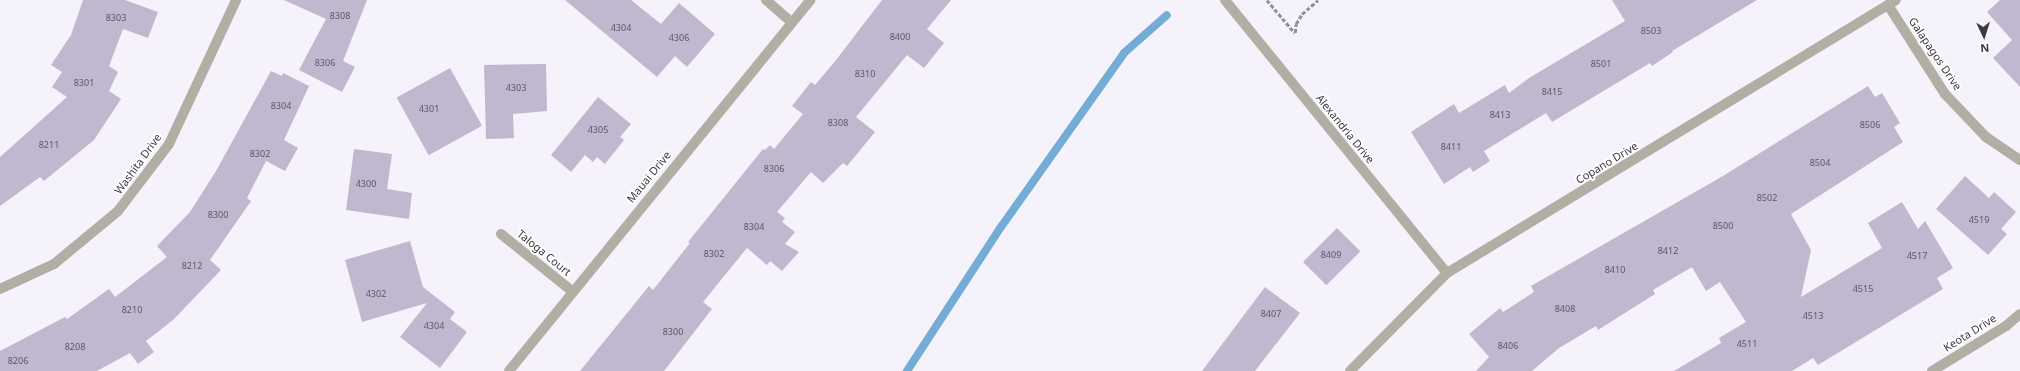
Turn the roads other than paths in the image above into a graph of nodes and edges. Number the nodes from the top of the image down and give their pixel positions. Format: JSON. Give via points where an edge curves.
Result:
{"nodes":[{"id":1,"x":236,"y":0,"type":"edge"},
{"id":2,"x":766,"y":0,"type":"edge"},
{"id":3,"x":810,"y":0,"type":"edge"},
{"id":4,"x":1225,"y":0,"type":"edge"},
{"id":5,"x":1892,"y":3,"type":"edge"},
{"id":6,"x":791,"y":22,"type":"junction"},
{"id":7,"x":2020,"y":160,"type":"edge"},
{"id":8,"x":501,"y":234,"type":"dead end"},
{"id":9,"x":1447,"y":273,"type":"junction"},
{"id":10,"x":0,"y":289,"type":"edge"},
{"id":11,"x":572,"y":291,"type":"junction"},
{"id":12,"x":2020,"y":314,"type":"edge"},
{"id":13,"x":509,"y":371,"type":"edge"},
{"id":14,"x":1350,"y":371,"type":"edge"},
{"id":15,"x":1932,"y":371,"type":"edge"}],
"edges":[{"from":1,"to":10,"type":"street","name":"Washita Drive","via":[[169,144],[118,211],[54,264]]},
{"from":2,"to":6,"type":"street"},
{"from":3,"to":6,"type":"street","name":"Mauai Drive"},
{"from":4,"to":9,"type":"street","name":"Alexandria Drive"},
{"from":5,"to":7,"type":"street","name":"Galapagos Drive","via":[[1945,94],[1986,137]]},
{"from":5,"to":9,"type":"street","name":"Copano Drive"},
{"from":6,"to":11,"type":"street","name":"Mauai Drive"},
{"from":8,"to":11,"type":"street","name":"Taloga Court"},
{"from":9,"to":14,"type":"street","name":"Copano Drive"},
{"from":11,"to":13,"type":"street","name":"Mauai Drive"},
{"from":12,"to":15,"type":"street","name":"Keota Drive","via":[[2006,326]]}]}
